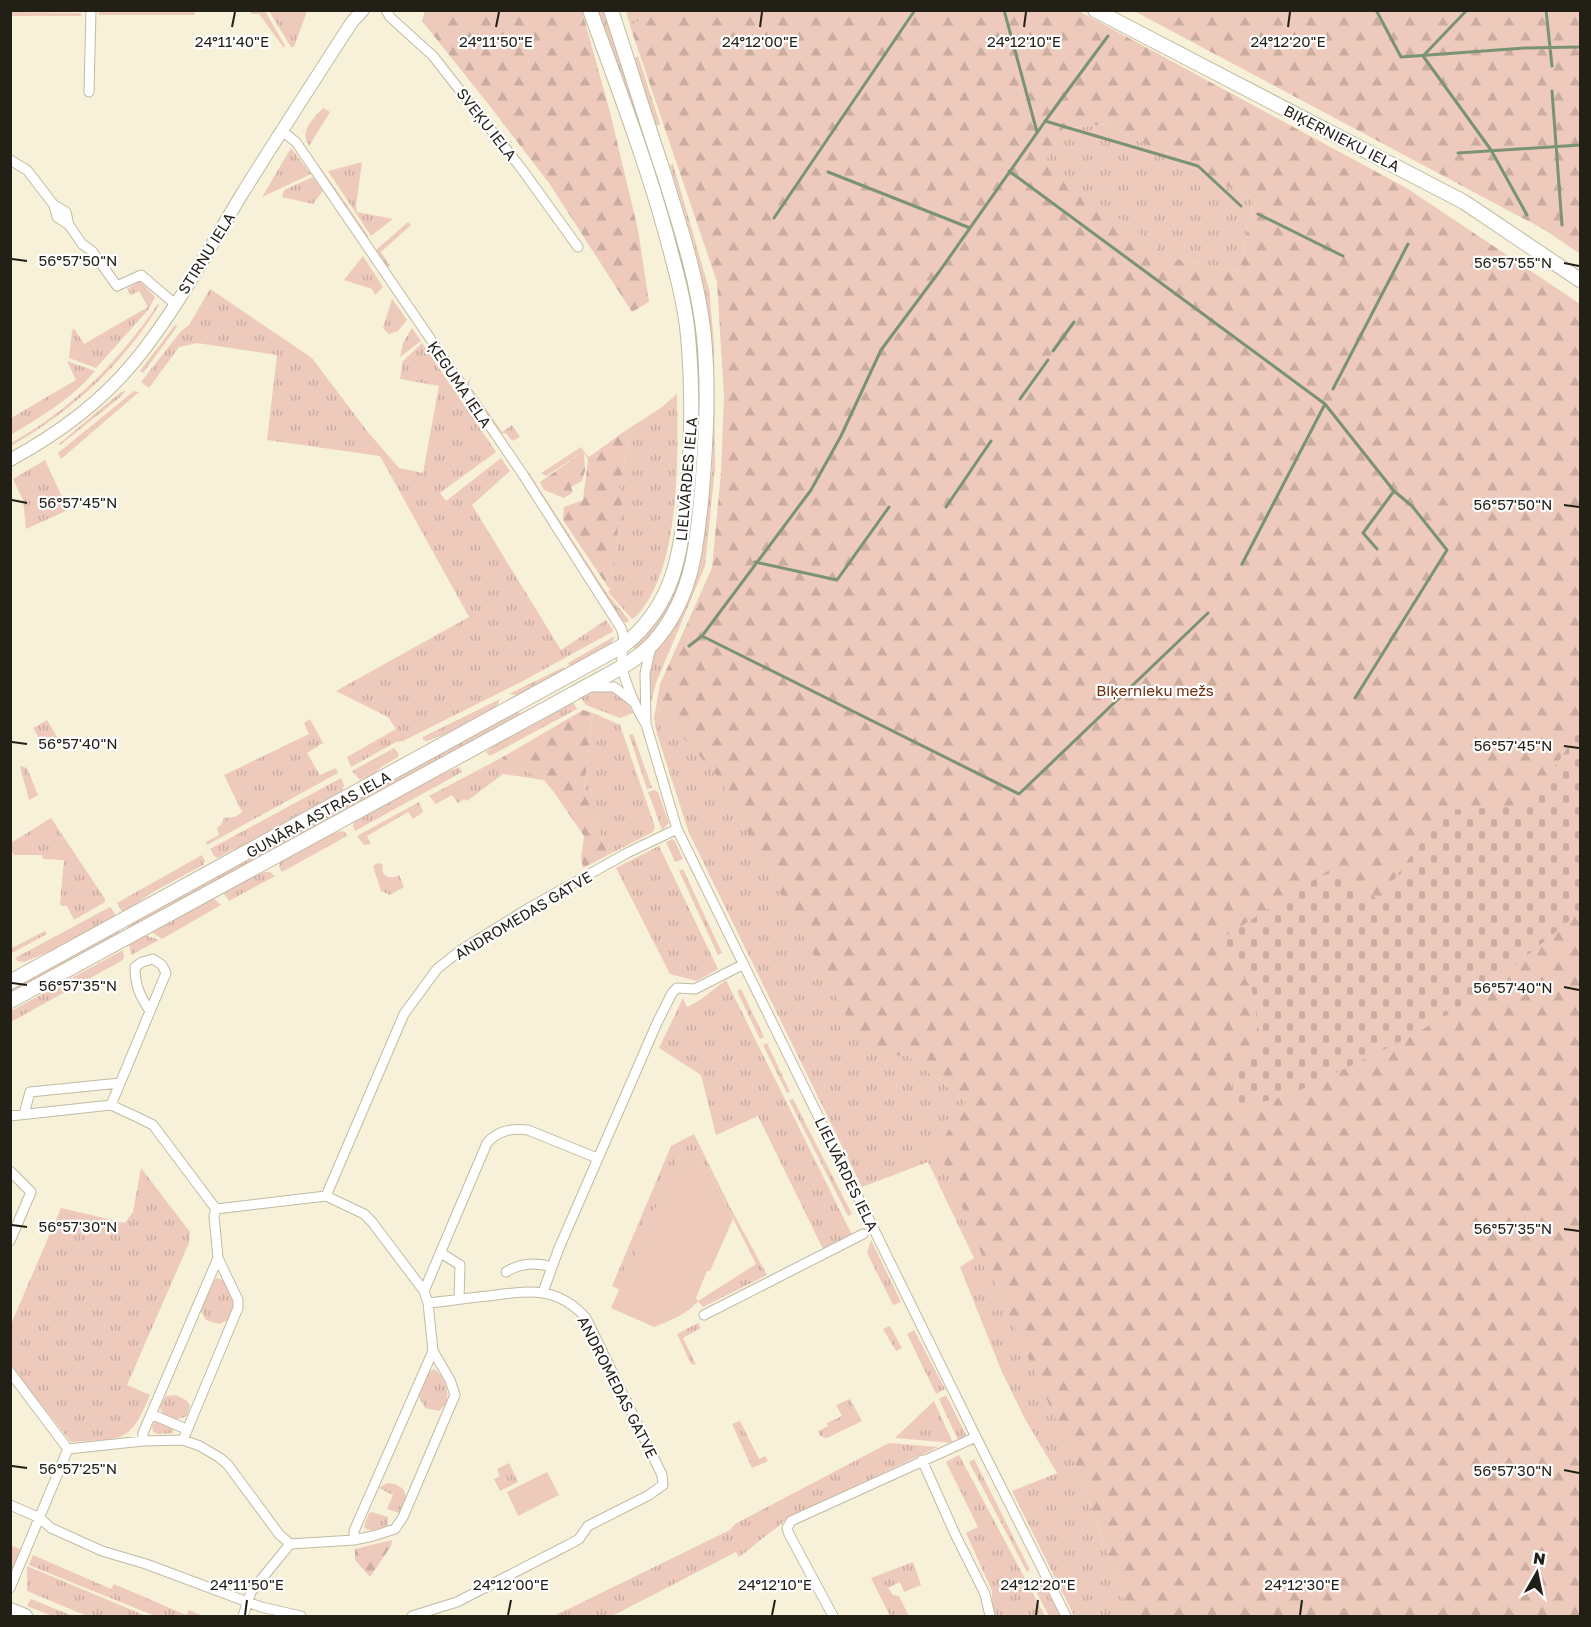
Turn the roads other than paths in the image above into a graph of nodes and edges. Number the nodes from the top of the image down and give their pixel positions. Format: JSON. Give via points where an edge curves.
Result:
{"nodes":[{"id":1,"x":91,"y":10,"type":"edge"},
{"id":2,"x":363,"y":10,"type":"edge"},
{"id":3,"x":386,"y":10,"type":"edge"},
{"id":4,"x":590,"y":10,"type":"edge"},
{"id":5,"x":611,"y":10,"type":"edge"},
{"id":6,"x":1095,"y":10,"type":"edge"},
{"id":7,"x":88,"y":92,"type":"dead end"},
{"id":8,"x":282,"y":131,"type":"junction"},
{"id":9,"x":10,"y":160,"type":"edge"},
{"id":10,"x":578,"y":247,"type":"dead end"},
{"id":11,"x":1581,"y":280,"type":"edge"},
{"id":12,"x":175,"y":304,"type":"junction"},
{"id":13,"x":10,"y":460,"type":"edge"},
{"id":14,"x":653,"y":643,"type":"junction"},
{"id":15,"x":624,"y":645,"type":"junction"},
{"id":16,"x":628,"y":662,"type":"junction"},
{"id":17,"x":583,"y":687,"type":"junction"},
{"id":18,"x":644,"y":692,"type":"junction"},
{"id":19,"x":524,"y":701,"type":"junction"},
{"id":20,"x":636,"y":704,"type":"junction"},
{"id":21,"x":532,"y":716,"type":"junction"},
{"id":22,"x":646,"y":724,"type":"junction"},
{"id":23,"x":677,"y":829,"type":"junction"},
{"id":24,"x":742,"y":965,"type":"junction"},
{"id":25,"x":10,"y":982,"type":"edge"},
{"id":26,"x":10,"y":1001,"type":"edge"},
{"id":27,"x":150,"y":1011,"type":"junction"},
{"id":28,"x":120,"y":1083,"type":"junction"},
{"id":29,"x":87,"y":1086,"type":"junction"},
{"id":30,"x":111,"y":1105,"type":"junction"},
{"id":31,"x":85,"y":1107,"type":"junction"},
{"id":32,"x":24,"y":1114,"type":"junction"},
{"id":33,"x":10,"y":1116,"type":"edge"},
{"id":34,"x":597,"y":1158,"type":"junction"},
{"id":35,"x":10,"y":1171,"type":"edge"},
{"id":36,"x":326,"y":1196,"type":"junction"},
{"id":37,"x":216,"y":1209,"type":"junction"},
{"id":38,"x":863,"y":1234,"type":"dead end"},
{"id":39,"x":12,"y":1235,"type":"edge"},
{"id":40,"x":441,"y":1253,"type":"junction"},
{"id":41,"x":218,"y":1258,"type":"junction"},
{"id":42,"x":552,"y":1267,"type":"junction"},
{"id":43,"x":506,"y":1272,"type":"dead end"},
{"id":44,"x":424,"y":1291,"type":"junction"},
{"id":45,"x":543,"y":1292,"type":"junction"},
{"id":46,"x":459,"y":1299,"type":"junction"},
{"id":47,"x":428,"y":1303,"type":"junction"},
{"id":48,"x":705,"y":1315,"type":"dead end"},
{"id":49,"x":433,"y":1351,"type":"junction"},
{"id":50,"x":10,"y":1372,"type":"edge"},
{"id":51,"x":151,"y":1414,"type":"junction"},
{"id":52,"x":186,"y":1429,"type":"junction"},
{"id":53,"x":976,"y":1437,"type":"junction"},
{"id":54,"x":183,"y":1440,"type":"junction"},
{"id":55,"x":143,"y":1441,"type":"junction"},
{"id":56,"x":68,"y":1449,"type":"junction"},
{"id":57,"x":922,"y":1460,"type":"junction"},
{"id":58,"x":10,"y":1505,"type":"edge"},
{"id":59,"x":40,"y":1518,"type":"junction"},
{"id":60,"x":354,"y":1540,"type":"junction"},
{"id":61,"x":290,"y":1544,"type":"junction"},
{"id":62,"x":10,"y":1588,"type":"edge"},
{"id":63,"x":248,"y":1602,"type":"junction"},
{"id":64,"x":10,"y":1611,"type":"edge"},
{"id":65,"x":25,"y":1617,"type":"edge"},
{"id":66,"x":243,"y":1617,"type":"edge"},
{"id":67,"x":301,"y":1617,"type":"edge"},
{"id":68,"x":412,"y":1617,"type":"edge"},
{"id":69,"x":832,"y":1617,"type":"edge"},
{"id":70,"x":990,"y":1617,"type":"edge"},
{"id":71,"x":1066,"y":1617,"type":"edge"}],
"edges":[{"from":1,"to":7,"type":"street"},
{"from":2,"to":8,"type":"street","name":"STIRNU IELA"},
{"from":3,"to":10,"type":"street","name":"SVEĶU IELA","via":[[433,56]]},
{"from":4,"to":15,"type":"main road","name":"LIELVĀRDES IELA","via":[[657,201],[677,275],[688,335],[692,407],[683,530],[671,585],[650,620]]},
{"from":5,"to":14,"type":"main road","name":"LIELVĀRDES IELA","via":[[690,256],[704,337],[708,416],[698,536],[692,571],[681,599]]},
{"from":6,"to":11,"type":"main road","name":"BIĶERNIEKU IELA","via":[[1464,202]]},
{"from":8,"to":12,"type":"street","name":"STIRNU IELA"},
{"from":8,"to":15,"type":"street","name":"ĶEGUMA IELA","via":[[296,142],[522,474],[621,628]]},
{"from":9,"to":12,"type":"street","via":[[27,170],[54,205],[57,217],[92,251],[117,286],[141,275]]},
{"from":12,"to":13,"type":"street","name":"STIRNU IELA","via":[[134,362],[94,402],[44,441]]},
{"from":14,"to":16,"type":"main road","name":"LIELVĀRDES IELA"},
{"from":14,"to":18,"type":"street","name":"LIELVĀRDES IELA","via":[[646,661]]},
{"from":15,"to":16,"type":"street","name":"LIELVĀRDES IELA"},
{"from":15,"to":16,"type":"street"},
{"from":15,"to":19,"type":"main road","name":"GUNĀRA ASTRAS IELA"},
{"from":16,"to":17,"type":"main road","name":"GUNĀRA ASTRAS IELA"},
{"from":16,"to":18,"type":"street"},
{"from":16,"to":20,"type":"street","name":"LIELVĀRDES IELA"},
{"from":17,"to":20,"type":"street","name":"GUNĀRA ASTRAS IELA","via":[[614,687]]},
{"from":17,"to":21,"type":"main road","name":"GUNĀRA ASTRAS IELA"},
{"from":18,"to":22,"type":"street","name":"LIELVĀRDES IELA"},
{"from":19,"to":21,"type":"main road"},
{"from":19,"to":25,"type":"main road","name":"GUNĀRA ASTRAS IELA"},
{"from":20,"to":22,"type":"street","name":"LIELVĀRDES IELA"},
{"from":21,"to":26,"type":"main road","name":"GUNĀRA ASTRAS IELA"},
{"from":22,"to":23,"type":"street","name":"LIELVĀRDES IELA"},
{"from":23,"to":24,"type":"street","name":"LIELVĀRDES IELA"},
{"from":23,"to":36,"type":"street","name":"ANDROMEDAS GATVE","via":[[530,908],[437,969],[404,1014]]},
{"from":24,"to":34,"type":"street","via":[[695,989],[676,988],[672,993]]},
{"from":24,"to":53,"type":"street","name":"LIELVĀRDES IELA"},
{"from":27,"to":27,"type":"street","via":[[166,974],[153,959],[135,967],[139,995]]},
{"from":27,"to":28,"type":"street"},
{"from":28,"to":29,"type":"street"},
{"from":28,"to":30,"type":"street"},
{"from":29,"to":31,"type":"street"},
{"from":29,"to":32,"type":"street","via":[[30,1092]]},
{"from":30,"to":31,"type":"street"},
{"from":30,"to":37,"type":"street","via":[[153,1125]]},
{"from":31,"to":32,"type":"street"},
{"from":32,"to":33,"type":"street"},
{"from":34,"to":40,"type":"street","via":[[528,1130],[515,1129],[492,1136]]},
{"from":34,"to":42,"type":"street"},
{"from":35,"to":39,"type":"street","via":[[31,1192]]},
{"from":36,"to":37,"type":"street"},
{"from":36,"to":44,"type":"street","via":[[364,1214]]},
{"from":37,"to":41,"type":"street"},
{"from":38,"to":48,"type":"street"},
{"from":40,"to":44,"type":"street"},
{"from":40,"to":46,"type":"street","via":[[460,1265]]},
{"from":41,"to":51,"type":"street"},
{"from":41,"to":52,"type":"street","via":[[238,1308]]},
{"from":42,"to":43,"type":"street","via":[[540,1263],[515,1266]]},
{"from":42,"to":45,"type":"street"},
{"from":44,"to":47,"type":"street"},
{"from":45,"to":46,"type":"street","name":"ANDROMEDAS GATVE"},
{"from":45,"to":68,"type":"street","name":"ANDROMEDAS GATVE","via":[[575,1306],[586,1318],[662,1475],[663,1485],[588,1526],[579,1539],[562,1548],[457,1602]]},
{"from":46,"to":47,"type":"street","name":"ANDROMEDAS GATVE"},
{"from":47,"to":49,"type":"street"},
{"from":49,"to":60,"type":"street","via":[[354,1531]]},
{"from":49,"to":60,"type":"street","via":[[455,1395],[447,1416],[395,1529]]},
{"from":50,"to":56,"type":"street"},
{"from":51,"to":52,"type":"street"},
{"from":51,"to":55,"type":"street","via":[[142,1433]]},
{"from":52,"to":54,"type":"street"},
{"from":53,"to":57,"type":"street"},
{"from":53,"to":71,"type":"street","name":"LIELVĀRDES IELA"},
{"from":54,"to":55,"type":"street"},
{"from":54,"to":61,"type":"street","via":[[220,1458]]},
{"from":55,"to":56,"type":"street"},
{"from":56,"to":59,"type":"street"},
{"from":57,"to":69,"type":"street","via":[[791,1521],[789,1534]]},
{"from":57,"to":70,"type":"street","via":[[985,1594]]},
{"from":58,"to":59,"type":"street"},
{"from":59,"to":62,"type":"street"},
{"from":59,"to":63,"type":"street","via":[[51,1528],[102,1551]]},
{"from":60,"to":61,"type":"street"},
{"from":61,"to":63,"type":"street","via":[[251,1592]]},
{"from":63,"to":66,"type":"street"},
{"from":63,"to":67,"type":"street"},
{"from":64,"to":65,"type":"main road"}]}
